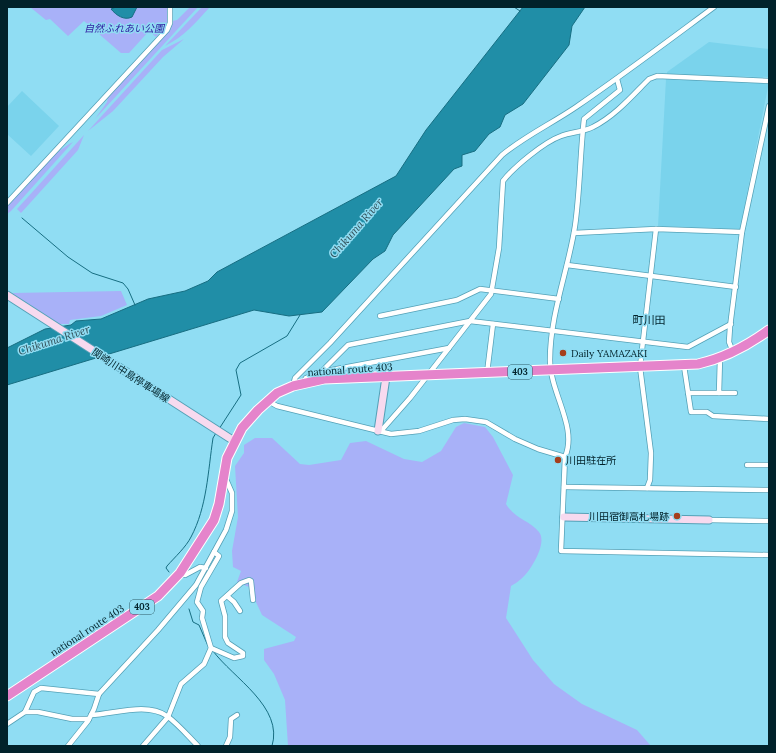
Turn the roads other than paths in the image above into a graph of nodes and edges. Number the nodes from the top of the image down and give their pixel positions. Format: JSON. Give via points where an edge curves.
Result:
{"nodes":[{"id":1,"x":170,"y":7,"type":"edge"},
{"id":2,"x":714,"y":7,"type":"edge"},
{"id":3,"x":617,"y":79,"type":"junction"},
{"id":4,"x":769,"y":81,"type":"edge"},
{"id":5,"x":769,"y":106,"type":"edge"},
{"id":6,"x":582,"y":130,"type":"junction"},
{"id":7,"x":7,"y":204,"type":"edge"},
{"id":8,"x":656,"y":229,"type":"junction"},
{"id":9,"x":742,"y":232,"type":"junction"},
{"id":10,"x":574,"y":233,"type":"junction"},
{"id":11,"x":567,"y":265,"type":"junction"},
{"id":12,"x":650,"y":276,"type":"junction"},
{"id":13,"x":736,"y":287,"type":"junction"},
{"id":14,"x":492,"y":290,"type":"junction"},
{"id":15,"x":7,"y":295,"type":"edge"},
{"id":16,"x":559,"y":299,"type":"junction"},
{"id":17,"x":380,"y":316,"type":"dead end"},
{"id":18,"x":470,"y":321,"type":"junction"},
{"id":19,"x":493,"y":324,"type":"junction"},
{"id":20,"x":731,"y":324,"type":"junction"},
{"id":21,"x":769,"y":330,"type":"edge"},
{"id":22,"x":552,"y":331,"type":"junction"},
{"id":23,"x":643,"y":342,"type":"junction"},
{"id":24,"x":449,"y":348,"type":"junction"},
{"id":25,"x":733,"y":353,"type":"junction"},
{"id":26,"x":720,"y":358,"type":"junction"},
{"id":27,"x":684,"y":366,"type":"junction"},
{"id":28,"x":640,"y":368,"type":"junction"},
{"id":29,"x":550,"y":371,"type":"junction"},
{"id":30,"x":321,"y":372,"type":"junction"},
{"id":31,"x":487,"y":374,"type":"junction"},
{"id":32,"x":428,"y":375,"type":"junction"},
{"id":33,"x":386,"y":377,"type":"junction"},
{"id":34,"x":303,"y":383,"type":"junction"},
{"id":35,"x":293,"y":386,"type":"junction"},
{"id":36,"x":688,"y":393,"type":"junction"},
{"id":37,"x":719,"y":393,"type":"junction"},
{"id":38,"x":735,"y":393,"type":"dead end"},
{"id":39,"x":272,"y":403,"type":"junction"},
{"id":40,"x":769,"y":419,"type":"edge"},
{"id":41,"x":379,"y":431,"type":"junction"},
{"id":42,"x":231,"y":440,"type":"junction"},
{"id":43,"x":565,"y":457,"type":"junction"},
{"id":44,"x":747,"y":465,"type":"dead end"},
{"id":45,"x":769,"y":465,"type":"edge"},
{"id":46,"x":223,"y":474,"type":"junction"},
{"id":47,"x":564,"y":486,"type":"junction"},
{"id":48,"x":647,"y":488,"type":"junction"},
{"id":49,"x":769,"y":490,"type":"edge"},
{"id":50,"x":564,"y":517,"type":"junction"},
{"id":51,"x":709,"y":520,"type":"joint"},
{"id":52,"x":769,"y":521,"type":"edge"},
{"id":53,"x":214,"y":552,"type":"junction"},
{"id":54,"x":769,"y":555,"type":"edge"},
{"id":55,"x":206,"y":568,"type":"junction"},
{"id":56,"x":180,"y":574,"type":"junction"},
{"id":57,"x":227,"y":596,"type":"junction"},
{"id":58,"x":253,"y":600,"type":"dead end"},
{"id":59,"x":240,"y":611,"type":"dead end"},
{"id":60,"x":211,"y":648,"type":"junction"},
{"id":61,"x":99,"y":694,"type":"junction"},
{"id":62,"x":7,"y":696,"type":"edge"},
{"id":63,"x":25,"y":712,"type":"junction"},
{"id":64,"x":237,"y":715,"type":"dead end"},
{"id":65,"x":90,"y":717,"type":"junction"},
{"id":66,"x":168,"y":717,"type":"junction"},
{"id":67,"x":7,"y":724,"type":"edge"},
{"id":68,"x":68,"y":746,"type":"edge"},
{"id":69,"x":142,"y":746,"type":"edge"},
{"id":70,"x":198,"y":746,"type":"edge"},
{"id":71,"x":226,"y":746,"type":"edge"}],
"edges":[{"from":1,"to":7,"type":"street","via":[[168,30]]},
{"from":2,"to":3,"type":"street"},
{"from":3,"to":6,"type":"street","via":[[620,90],[584,120]]},
{"from":3,"to":35,"type":"street","via":[[574,109],[517,142],[502,155],[295,378]]},
{"from":4,"to":6,"type":"street","via":[[657,76],[649,79],[610,117]]},
{"from":5,"to":9,"type":"street"},
{"from":6,"to":10,"type":"street"},
{"from":6,"to":14,"type":"street","via":[[559,136],[510,172],[503,181],[499,248]]},
{"from":8,"to":9,"type":"street"},
{"from":8,"to":10,"type":"street"},
{"from":8,"to":12,"type":"street"},
{"from":9,"to":13,"type":"street"},
{"from":10,"to":11,"type":"street"},
{"from":11,"to":12,"type":"street"},
{"from":11,"to":16,"type":"street"},
{"from":12,"to":13,"type":"street"},
{"from":12,"to":23,"type":"street"},
{"from":13,"to":20,"type":"street"},
{"from":14,"to":16,"type":"street"},
{"from":14,"to":17,"type":"street","via":[[480,289],[457,300]]},
{"from":14,"to":18,"type":"street"},
{"from":15,"to":42,"type":"main road","name":"関崎川中島停車場線"},
{"from":16,"to":22,"type":"street"},
{"from":18,"to":19,"type":"street"},
{"from":18,"to":24,"type":"street"},
{"from":18,"to":30,"type":"street","via":[[348,345]]},
{"from":19,"to":22,"type":"street"},
{"from":19,"to":31,"type":"street"},
{"from":20,"to":23,"type":"street","via":[[688,347]]},
{"from":20,"to":25,"type":"street","via":[[729,342]]},
{"from":21,"to":25,"type":"highway","name":"national route 403","number":"403"},
{"from":22,"to":23,"type":"street"},
{"from":22,"to":29,"type":"street"},
{"from":23,"to":28,"type":"street"},
{"from":24,"to":30,"type":"street"},
{"from":24,"to":32,"type":"street"},
{"from":25,"to":26,"type":"highway","name":"national route 403","number":"403"},
{"from":26,"to":27,"type":"highway","name":"national route 403","number":"403"},
{"from":26,"to":37,"type":"street"},
{"from":27,"to":28,"type":"highway","name":"national route 403","number":"403"},
{"from":27,"to":36,"type":"street"},
{"from":28,"to":29,"type":"highway","name":"national route 403","number":"403"},
{"from":28,"to":48,"type":"street","via":[[651,453],[650,480]]},
{"from":29,"to":31,"type":"highway","name":"national route 403","number":"403"},
{"from":29,"to":43,"type":"street","via":[[556,396],[567,423],[569,448]]},
{"from":30,"to":34,"type":"street","via":[[306,378]]},
{"from":31,"to":32,"type":"highway","name":"national route 403","number":"403"},
{"from":32,"to":33,"type":"highway","name":"national route 403","number":"403"},
{"from":32,"to":41,"type":"street"},
{"from":33,"to":34,"type":"highway","name":"national route 403","number":"403","via":[[324,379]]},
{"from":33,"to":41,"type":"main road"},
{"from":34,"to":35,"type":"highway","name":"national route 403","number":"403"},
{"from":35,"to":39,"type":"highway","name":"national route 403","number":"403","via":[[277,393]]},
{"from":36,"to":37,"type":"street"},
{"from":36,"to":40,"type":"street","via":[[691,412],[707,412],[713,416]]},
{"from":37,"to":38,"type":"street"},
{"from":39,"to":41,"type":"street"},
{"from":39,"to":42,"type":"highway","name":"national route 403","number":"403","via":[[250,418]]},
{"from":41,"to":43,"type":"street","via":[[391,434],[408,433],[465,419],[486,422],[532,447]]},
{"from":42,"to":46,"type":"highway","name":"national route 403","number":"403"},
{"from":43,"to":47,"type":"street"},
{"from":44,"to":45,"type":"street"},
{"from":46,"to":53,"type":"street","via":[[232,494],[232,511],[226,530]]},
{"from":46,"to":56,"type":"highway","name":"national route 403","number":"403","via":[[214,520]]},
{"from":47,"to":48,"type":"street"},
{"from":47,"to":50,"type":"street"},
{"from":48,"to":49,"type":"street"},
{"from":50,"to":51,"type":"main road"},
{"from":50,"to":54,"type":"street","via":[[561,522],[561,551]]},
{"from":51,"to":52,"type":"street"},
{"from":53,"to":55,"type":"street"},
{"from":53,"to":60,"type":"street","via":[[219,556],[201,587],[197,602],[203,611],[202,618]]},
{"from":55,"to":56,"type":"street","via":[[200,567],[185,575]]},
{"from":55,"to":61,"type":"street","via":[[189,595]]},
{"from":56,"to":62,"type":"highway","name":"national route 403","number":"403","via":[[158,596]]},
{"from":57,"to":58,"type":"street","via":[[241,583],[249,580]]},
{"from":57,"to":59,"type":"street"},
{"from":57,"to":60,"type":"street","via":[[222,601],[225,637],[228,643],[244,655],[234,658]]},
{"from":60,"to":66,"type":"street","via":[[204,664],[181,684]]},
{"from":61,"to":63,"type":"street","via":[[40,688],[34,692]]},
{"from":61,"to":65,"type":"street"},
{"from":63,"to":65,"type":"street","via":[[72,719]]},
{"from":63,"to":67,"type":"street"},
{"from":64,"to":71,"type":"street","via":[[231,719],[230,737]]},
{"from":65,"to":66,"type":"street","via":[[143,710],[160,712]]},
{"from":65,"to":68,"type":"street"},
{"from":66,"to":69,"type":"street"},
{"from":66,"to":70,"type":"street"}]}
